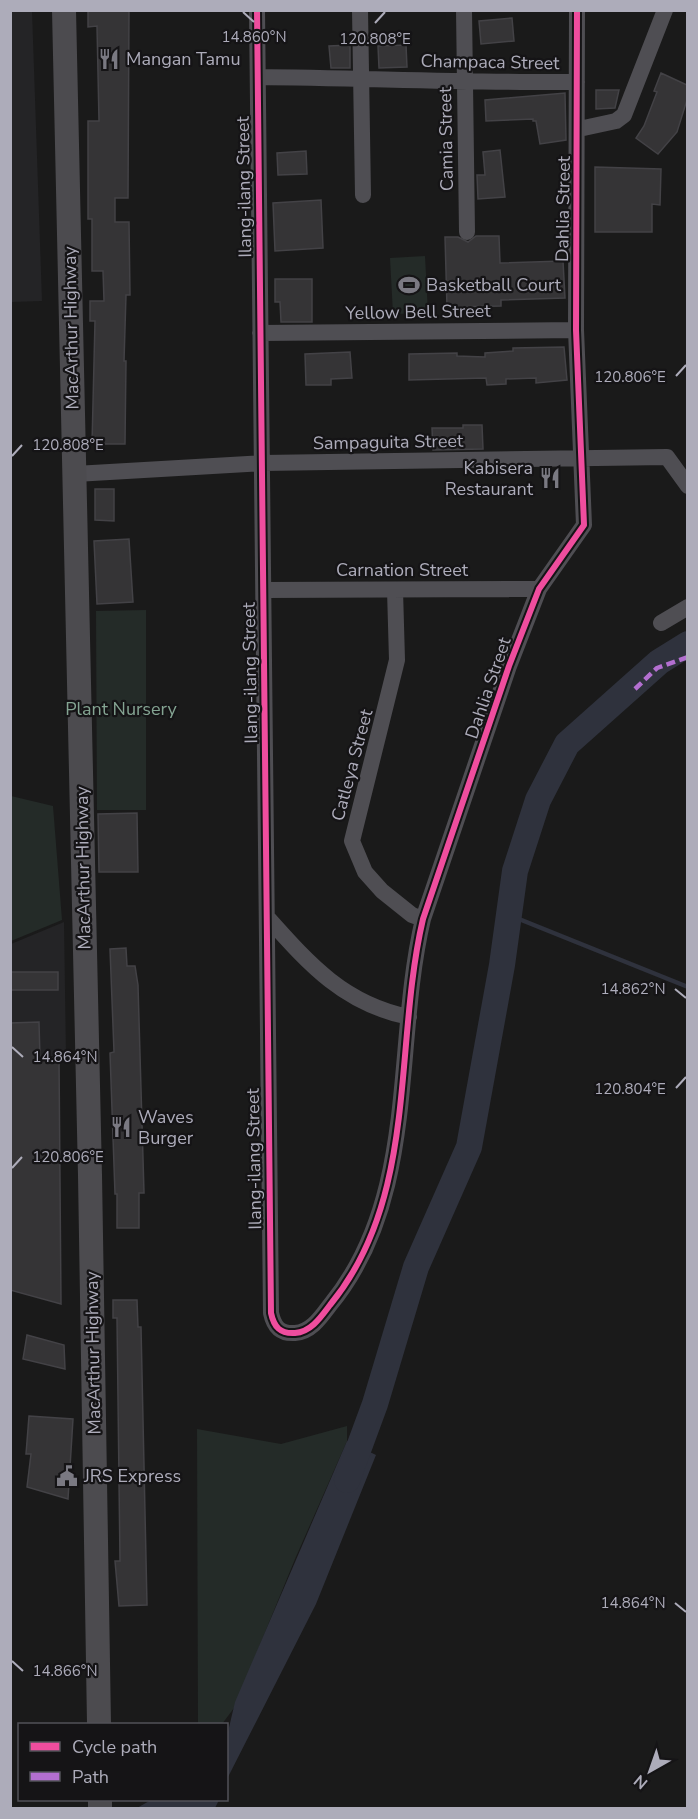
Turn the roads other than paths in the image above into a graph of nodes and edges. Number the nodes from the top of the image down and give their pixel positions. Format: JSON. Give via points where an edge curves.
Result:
{"nodes":[{"id":1,"x":64,"y":10,"type":"edge"},
{"id":2,"x":257,"y":10,"type":"edge"},
{"id":3,"x":360,"y":10,"type":"edge"},
{"id":4,"x":464,"y":10,"type":"edge"},
{"id":5,"x":577,"y":10,"type":"edge"},
{"id":6,"x":665,"y":10,"type":"edge"},
{"id":7,"x":258,"y":77,"type":"junction"},
{"id":8,"x":361,"y":78,"type":"junction"},
{"id":9,"x":577,"y":82,"type":"junction"},
{"id":10,"x":465,"y":83,"type":"junction"},
{"id":11,"x":579,"y":129,"type":"junction"},
{"id":12,"x":363,"y":195,"type":"dead end"},
{"id":13,"x":466,"y":232,"type":"dead end"},
{"id":14,"x":576,"y":330,"type":"junction"},
{"id":15,"x":260,"y":333,"type":"junction"},
{"id":16,"x":581,"y":459,"type":"junction"},
{"id":17,"x":263,"y":464,"type":"junction"},
{"id":18,"x":75,"y":474,"type":"junction"},
{"id":19,"x":687,"y":486,"type":"edge"},
{"id":20,"x":539,"y":589,"type":"junction"},
{"id":21,"x":264,"y":590,"type":"junction"},
{"id":22,"x":395,"y":590,"type":"junction"},
{"id":23,"x":687,"y":607,"type":"edge"},
{"id":24,"x":661,"y":623,"type":"dead end"},
{"id":25,"x":267,"y":916,"type":"junction"},
{"id":26,"x":423,"y":919,"type":"junction"},
{"id":27,"x":409,"y":1017,"type":"junction"},
{"id":28,"x":282,"y":1331,"type":"joint"},
{"id":29,"x":99,"y":1723,"type":"edge"}],
"edges":[{"from":1,"to":18,"type":"highway","name":"MacArthur Highway"},
{"from":2,"to":7,"type":"street","name":"Ilang-ilang Street"},
{"from":3,"to":8,"type":"street"},
{"from":4,"to":10,"type":"street","name":"Camia Street"},
{"from":5,"to":9,"type":"street","name":"Dahlia Street"},
{"from":6,"to":11,"type":"street","via":[[624,115],[616,122]]},
{"from":7,"to":8,"type":"street","name":"Champaca Street"},
{"from":7,"to":15,"type":"street","name":"Ilang-ilang Street"},
{"from":8,"to":10,"type":"street","name":"Champaca Street"},
{"from":8,"to":12,"type":"street"},
{"from":9,"to":10,"type":"street","name":"Champaca Street"},
{"from":9,"to":11,"type":"street","name":"Dahlia Street"},
{"from":10,"to":13,"type":"street","name":"Camia Street"},
{"from":11,"to":14,"type":"street","name":"Dahlia Street"},
{"from":14,"to":15,"type":"street","name":"Yellow Bell Street"},
{"from":14,"to":16,"type":"street","name":"Dahlia Street"},
{"from":15,"to":17,"type":"street","name":"Ilang-ilang Street"},
{"from":16,"to":17,"type":"street","name":"Sampaguita Street"},
{"from":16,"to":19,"type":"street","name":"Sampaguita Street","via":[[667,457]]},
{"from":16,"to":20,"type":"street","name":"Dahlia Street","via":[[584,525]]},
{"from":17,"to":18,"type":"street","name":"Sampaguita Street"},
{"from":17,"to":21,"type":"street","name":"Ilang-ilang Street"},
{"from":18,"to":29,"type":"highway","name":"MacArthur Highway"},
{"from":20,"to":22,"type":"street","name":"Carnation Street"},
{"from":20,"to":26,"type":"street","name":"Dahlia Street"},
{"from":21,"to":22,"type":"street","name":"Carnation Street"},
{"from":21,"to":25,"type":"street","name":"Ilang-ilang Street"},
{"from":22,"to":26,"type":"street","name":"Catleya Street","via":[[396,669],[352,841],[365,872],[382,891]]},
{"from":23,"to":24,"type":"street"},
{"from":25,"to":27,"type":"street","via":[[322,977],[373,1008]]},
{"from":25,"to":28,"type":"street","name":"Ilang-ilang Street","via":[[271,1313],[274,1325]]},
{"from":26,"to":27,"type":"street","name":"Dahlia Street","via":[[414,958]]},
{"from":27,"to":28,"type":"street","name":"Dahlia Street","via":[[393,1159],[380,1214],[339,1295],[307,1330]]}]}
